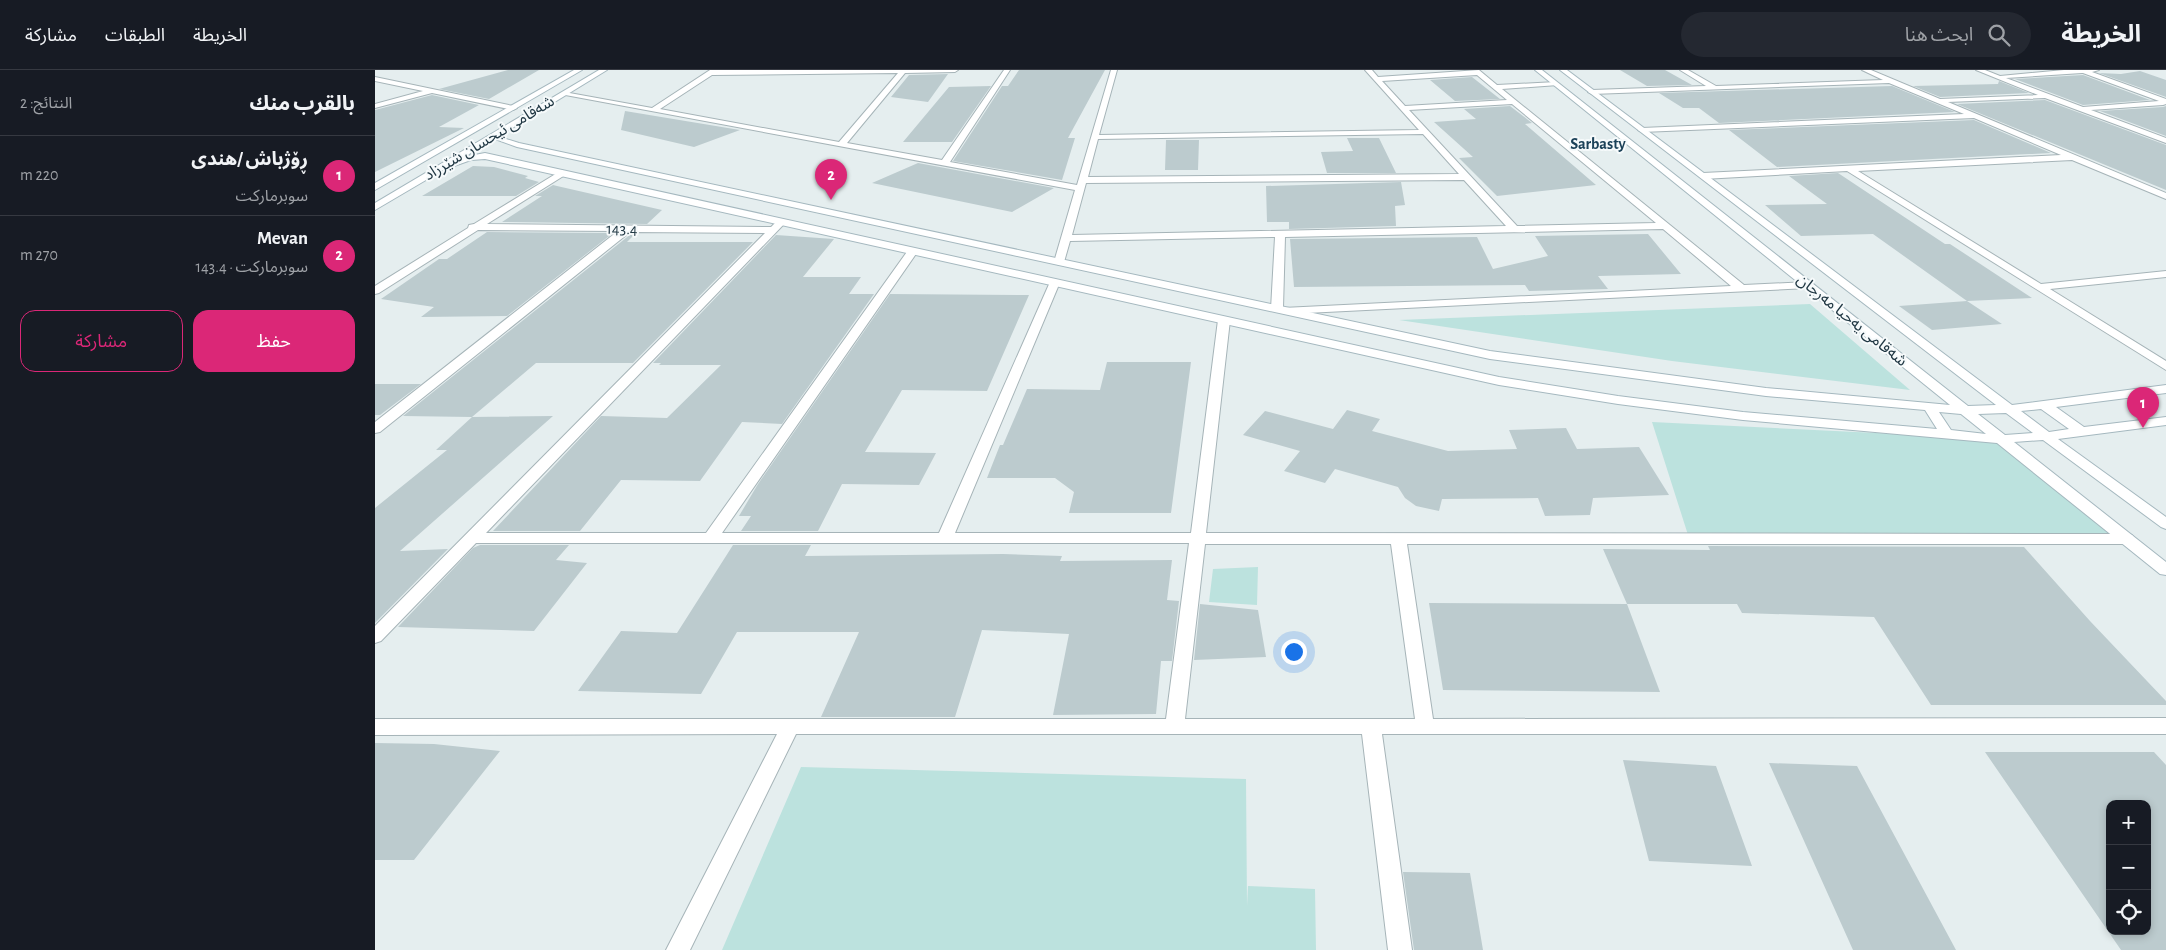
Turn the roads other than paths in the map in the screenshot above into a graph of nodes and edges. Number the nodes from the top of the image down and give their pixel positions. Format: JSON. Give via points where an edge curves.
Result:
{"nodes":[{"id":1,"x":579,"y":70,"type":"edge"},
{"id":2,"x":604,"y":70,"type":"edge"},
{"id":3,"x":955,"y":70,"type":"edge"},
{"id":4,"x":1007,"y":70,"type":"edge"},
{"id":5,"x":1114,"y":70,"type":"edge"},
{"id":6,"x":1368,"y":70,"type":"edge"},
{"id":7,"x":1538,"y":70,"type":"edge"},
{"id":8,"x":1563,"y":70,"type":"edge"},
{"id":9,"x":1683,"y":70,"type":"edge"},
{"id":10,"x":1865,"y":70,"type":"edge"},
{"id":11,"x":1979,"y":70,"type":"edge"},
{"id":12,"x":2080,"y":70,"type":"edge"},
{"id":13,"x":2096,"y":70,"type":"edge"},
{"id":14,"x":903,"y":71,"type":"edge"},
{"id":15,"x":713,"y":72,"type":"edge"},
{"id":16,"x":1477,"y":72,"type":"edge"},
{"id":17,"x":1997,"y":77,"type":"junction"},
{"id":18,"x":375,"y":79,"type":"edge"},
{"id":19,"x":1376,"y":79,"type":"junction"},
{"id":20,"x":1893,"y":82,"type":"junction"},
{"id":21,"x":1555,"y":84,"type":"junction"},
{"id":22,"x":1495,"y":87,"type":"junction"},
{"id":23,"x":1713,"y":87,"type":"junction"},
{"id":24,"x":433,"y":91,"type":"junction"},
{"id":25,"x":1592,"y":92,"type":"junction"},
{"id":26,"x":564,"y":94,"type":"junction"},
{"id":27,"x":2049,"y":96,"type":"junction"},
{"id":28,"x":1937,"y":100,"type":"junction"},
{"id":29,"x":2166,"y":101,"type":"edge"},
{"id":30,"x":1513,"y":102,"type":"junction"},
{"id":31,"x":375,"y":106,"type":"edge"},
{"id":32,"x":513,"y":108,"type":"junction"},
{"id":33,"x":1403,"y":108,"type":"junction"},
{"id":34,"x":2079,"y":108,"type":"junction"},
{"id":35,"x":655,"y":110,"type":"junction"},
{"id":36,"x":1594,"y":114,"type":"junction"},
{"id":37,"x":1621,"y":114,"type":"junction"},
{"id":38,"x":1974,"y":116,"type":"junction"},
{"id":39,"x":1642,"y":130,"type":"junction"},
{"id":40,"x":500,"y":132,"type":"junction"},
{"id":41,"x":1424,"y":132,"type":"junction"},
{"id":42,"x":1096,"y":137,"type":"junction"},
{"id":43,"x":2166,"y":141,"type":"edge"},
{"id":44,"x":841,"y":144,"type":"junction"},
{"id":45,"x":517,"y":145,"type":"junction"},
{"id":46,"x":485,"y":156,"type":"junction"},
{"id":47,"x":2074,"y":157,"type":"junction"},
{"id":48,"x":944,"y":164,"type":"junction"},
{"id":49,"x":440,"y":168,"type":"junction"},
{"id":50,"x":1848,"y":168,"type":"junction"},
{"id":51,"x":562,"y":173,"type":"junction"},
{"id":52,"x":1464,"y":176,"type":"junction"},
{"id":53,"x":1703,"y":176,"type":"junction"},
{"id":54,"x":1082,"y":184,"type":"junction"},
{"id":55,"x":375,"y":187,"type":"edge"},
{"id":56,"x":2166,"y":196,"type":"edge"},
{"id":57,"x":375,"y":207,"type":"edge"},
{"id":58,"x":776,"y":226,"type":"junction"},
{"id":59,"x":1665,"y":226,"type":"junction"},
{"id":60,"x":472,"y":227,"type":"junction"},
{"id":61,"x":627,"y":229,"type":"junction"},
{"id":62,"x":1515,"y":230,"type":"junction"},
{"id":63,"x":1281,"y":234,"type":"junction"},
{"id":64,"x":1067,"y":238,"type":"junction"},
{"id":65,"x":993,"y":248,"type":"junction"},
{"id":66,"x":913,"y":251,"type":"junction"},
{"id":67,"x":1059,"y":262,"type":"junction"},
{"id":68,"x":968,"y":263,"type":"junction"},
{"id":69,"x":2166,"y":274,"type":"edge"},
{"id":70,"x":1055,"y":282,"type":"junction"},
{"id":71,"x":1808,"y":285,"type":"junction"},
{"id":72,"x":2040,"y":287,"type":"junction"},
{"id":73,"x":1741,"y":288,"type":"junction"},
{"id":74,"x":375,"y":291,"type":"edge"},
{"id":75,"x":1282,"y":310,"type":"junction"},
{"id":76,"x":1224,"y":320,"type":"junction"},
{"id":77,"x":2166,"y":366,"type":"edge"},
{"id":78,"x":2166,"y":389,"type":"edge"},
{"id":79,"x":2043,"y":404,"type":"junction"},
{"id":80,"x":1929,"y":407,"type":"junction"},
{"id":81,"x":2009,"y":409,"type":"junction"},
{"id":82,"x":1963,"y":410,"type":"junction"},
{"id":83,"x":2166,"y":421,"type":"edge"},
{"id":84,"x":375,"y":429,"type":"edge"},
{"id":85,"x":2082,"y":432,"type":"junction"},
{"id":86,"x":1947,"y":435,"type":"junction"},
{"id":87,"x":2047,"y":436,"type":"junction"},
{"id":88,"x":2001,"y":439,"type":"junction"},
{"id":89,"x":2166,"y":524,"type":"edge"},
{"id":90,"x":472,"y":538,"type":"junction"},
{"id":91,"x":711,"y":538,"type":"junction"},
{"id":92,"x":945,"y":538,"type":"junction"},
{"id":93,"x":1197,"y":538,"type":"junction"},
{"id":94,"x":1398,"y":538,"type":"junction"},
{"id":95,"x":2127,"y":539,"type":"junction"},
{"id":96,"x":2166,"y":570,"type":"edge"},
{"id":97,"x":375,"y":638,"type":"edge"},
{"id":98,"x":790,"y":726,"type":"junction"},
{"id":99,"x":1175,"y":726,"type":"junction"},
{"id":100,"x":1371,"y":726,"type":"junction"},
{"id":101,"x":1425,"y":726,"type":"junction"},
{"id":102,"x":2166,"y":726,"type":"edge"},
{"id":103,"x":375,"y":727,"type":"edge"},
{"id":104,"x":678,"y":950,"type":"edge"},
{"id":105,"x":1400,"y":950,"type":"edge"}],
"edges":[{"from":1,"to":32,"type":"street","name":"شەقامی ئیحسان شێرزاد"},
{"from":2,"to":26,"type":"street","name":"شەقامی ئیحسان شێرزاد"},
{"from":3,"to":14,"type":"street"},
{"from":4,"to":48,"type":"street"},
{"from":5,"to":42,"type":"street"},
{"from":6,"to":19,"type":"street"},
{"from":7,"to":21,"type":"street","name":"شەقامی یەحیا مەرجان"},
{"from":8,"to":25,"type":"street","name":"شەقامی یەحیا مەرجان"},
{"from":9,"to":23,"type":"street"},
{"from":10,"to":20,"type":"street"},
{"from":11,"to":17,"type":"street"},
{"from":12,"to":13,"type":"street"},
{"from":12,"to":17,"type":"street"},
{"from":12,"to":29,"type":"street"},
{"from":14,"to":15,"type":"street"},
{"from":14,"to":44,"type":"street"},
{"from":15,"to":35,"type":"street"},
{"from":16,"to":19,"type":"street"},
{"from":16,"to":22,"type":"street"},
{"from":17,"to":27,"type":"street"},
{"from":18,"to":24,"type":"street"},
{"from":19,"to":33,"type":"street"},
{"from":20,"to":23,"type":"street"},
{"from":20,"to":28,"type":"street"},
{"from":21,"to":22,"type":"street"},
{"from":21,"to":36,"type":"street","name":"شەقامی یەحیا مەرجان"},
{"from":22,"to":30,"type":"street"},
{"from":23,"to":25,"type":"street"},
{"from":24,"to":31,"type":"street"},
{"from":24,"to":32,"type":"street"},
{"from":25,"to":37,"type":"street","name":"شەقامی یەحیا مەرجان"},
{"from":26,"to":35,"type":"street"},
{"from":26,"to":40,"type":"street","name":"شەقامی ئیحسان شێرزاد"},
{"from":27,"to":28,"type":"street"},
{"from":27,"to":34,"type":"street"},
{"from":28,"to":38,"type":"street"},
{"from":29,"to":34,"type":"street"},
{"from":30,"to":33,"type":"street"},
{"from":30,"to":59,"type":"street"},
{"from":32,"to":55,"type":"street","name":"شەقامی ئیحسان شێرزاد"},
{"from":33,"to":41,"type":"street"},
{"from":34,"to":43,"type":"street"},
{"from":35,"to":44,"type":"street"},
{"from":36,"to":37,"type":"street"},
{"from":36,"to":71,"type":"street","name":"شەقامی یەحیا مەرجان"},
{"from":37,"to":39,"type":"street","name":"شەقامی یەحیا مەرجان"},
{"from":38,"to":39,"type":"street"},
{"from":38,"to":47,"type":"street"},
{"from":39,"to":53,"type":"street","name":"شەقامی یەحیا مەرجان"},
{"from":40,"to":45,"type":"street","via":[[499,139]]},
{"from":40,"to":49,"type":"street","name":"شەقامی ئیحسان شێرزاد"},
{"from":41,"to":42,"type":"street"},
{"from":41,"to":52,"type":"street"},
{"from":42,"to":54,"type":"street"},
{"from":44,"to":48,"type":"street"},
{"from":45,"to":46,"type":"street","via":[[491,150]]},
{"from":45,"to":65,"type":"street"},
{"from":46,"to":49,"type":"street"},
{"from":46,"to":51,"type":"street"},
{"from":47,"to":50,"type":"street"},
{"from":47,"to":56,"type":"street"},
{"from":48,"to":54,"type":"street"},
{"from":49,"to":57,"type":"street","name":"شەقامی ئیحسان شێرزاد"},
{"from":50,"to":53,"type":"street"},
{"from":50,"to":72,"type":"street"},
{"from":51,"to":58,"type":"street"},
{"from":51,"to":60,"type":"street"},
{"from":52,"to":54,"type":"street"},
{"from":52,"to":62,"type":"street"},
{"from":53,"to":81,"type":"street","name":"شەقامی یەحیا مەرجان"},
{"from":54,"to":64,"type":"street"},
{"from":58,"to":61,"type":"street","name":"143.4"},
{"from":58,"to":66,"type":"street"},
{"from":58,"to":90,"type":"street"},
{"from":59,"to":62,"type":"street"},
{"from":59,"to":73,"type":"street"},
{"from":60,"to":61,"type":"street","name":"143.4"},
{"from":60,"to":74,"type":"street"},
{"from":61,"to":84,"type":"street"},
{"from":62,"to":63,"type":"street"},
{"from":63,"to":64,"type":"street"},
{"from":63,"to":75,"type":"street"},
{"from":64,"to":67,"type":"street"},
{"from":65,"to":67,"type":"street"},
{"from":65,"to":68,"type":"street"},
{"from":66,"to":68,"type":"street"},
{"from":66,"to":91,"type":"street"},
{"from":67,"to":75,"type":"street"},
{"from":68,"to":70,"type":"street"},
{"from":69,"to":72,"type":"street"},
{"from":70,"to":76,"type":"street"},
{"from":70,"to":92,"type":"street"},
{"from":71,"to":73,"type":"street"},
{"from":71,"to":82,"type":"street","name":"شەقامی یەحیا مەرجان"},
{"from":72,"to":77,"type":"street"},
{"from":73,"to":75,"type":"street"},
{"from":75,"to":80,"type":"street","via":[[1490,354],[1578,368],[1766,392]]},
{"from":76,"to":86,"type":"street","via":[[1499,380],[1581,394],[1743,416]]},
{"from":76,"to":93,"type":"street"},
{"from":78,"to":79,"type":"street"},
{"from":79,"to":81,"type":"street"},
{"from":79,"to":85,"type":"street"},
{"from":80,"to":82,"type":"street"},
{"from":80,"to":86,"type":"street"},
{"from":81,"to":82,"type":"street"},
{"from":81,"to":87,"type":"street","name":"شەقامی یەحیا مەرجان"},
{"from":82,"to":88,"type":"street","name":"شەقامی یەحیا مەرجان"},
{"from":83,"to":85,"type":"street"},
{"from":85,"to":87,"type":"street"},
{"from":86,"to":88,"type":"street"},
{"from":87,"to":88,"type":"street"},
{"from":87,"to":89,"type":"street","name":"شەقامی یەحیا مەرجان"},
{"from":88,"to":95,"type":"street","name":"شەقامی یەحیا مەرجان"},
{"from":90,"to":91,"type":"street"},
{"from":90,"to":97,"type":"street"},
{"from":91,"to":92,"type":"street"},
{"from":92,"to":93,"type":"street"},
{"from":93,"to":94,"type":"street"},
{"from":93,"to":99,"type":"street"},
{"from":94,"to":95,"type":"street"},
{"from":94,"to":101,"type":"street"},
{"from":95,"to":96,"type":"street","name":"شەقامی یەحیا مەرجان"},
{"from":98,"to":99,"type":"street"},
{"from":98,"to":103,"type":"street"},
{"from":98,"to":104,"type":"street"},
{"from":99,"to":100,"type":"street"},
{"from":100,"to":101,"type":"street"},
{"from":100,"to":105,"type":"street"},
{"from":101,"to":102,"type":"street"}]}
